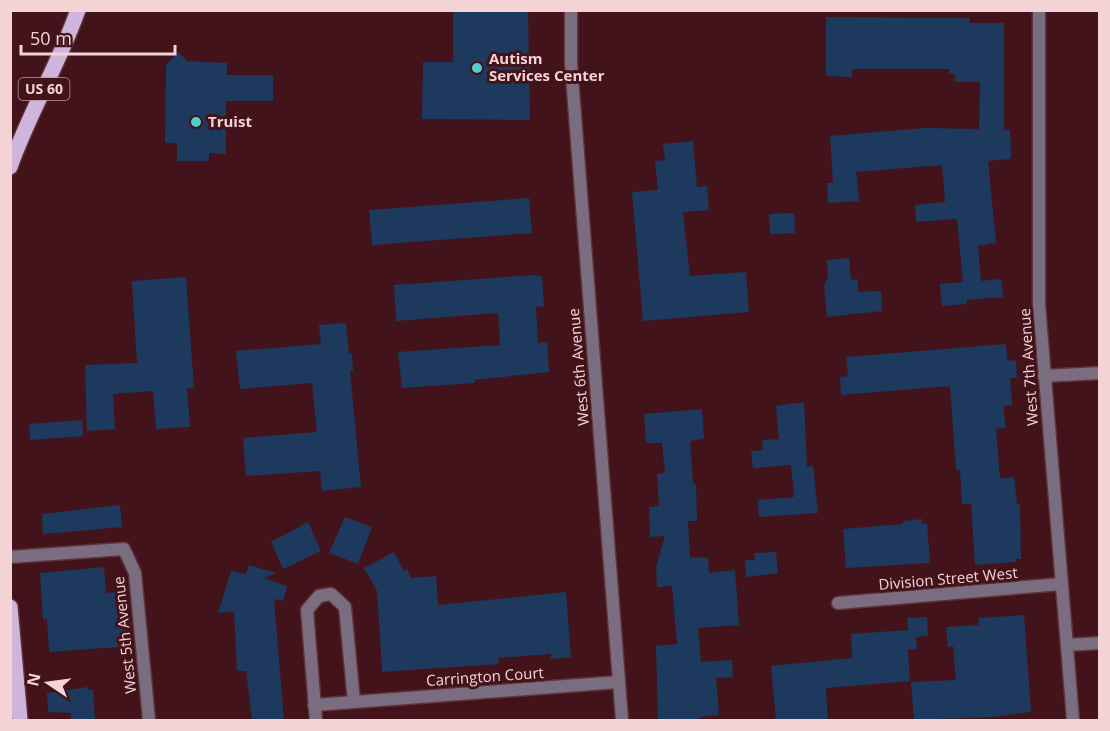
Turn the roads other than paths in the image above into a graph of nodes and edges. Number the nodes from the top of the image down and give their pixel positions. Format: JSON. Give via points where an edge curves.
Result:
{"nodes":[{"id":1,"x":78,"y":10,"type":"edge"},
{"id":2,"x":571,"y":10,"type":"edge"},
{"id":3,"x":1039,"y":10,"type":"edge"},
{"id":4,"x":10,"y":167,"type":"edge"},
{"id":5,"x":1100,"y":373,"type":"edge"},
{"id":6,"x":1044,"y":376,"type":"junction"},
{"id":7,"x":10,"y":557,"type":"edge"},
{"id":8,"x":1062,"y":584,"type":"junction"},
{"id":9,"x":838,"y":603,"type":"dead end"},
{"id":10,"x":10,"y":607,"type":"edge"},
{"id":11,"x":1100,"y":643,"type":"edge"},
{"id":12,"x":1067,"y":645,"type":"junction"},
{"id":13,"x":619,"y":682,"type":"junction"},
{"id":14,"x":354,"y":702,"type":"junction"},
{"id":15,"x":314,"y":705,"type":"junction"},
{"id":16,"x":20,"y":720,"type":"edge"},
{"id":17,"x":148,"y":720,"type":"edge"},
{"id":18,"x":316,"y":720,"type":"edge"},
{"id":19,"x":622,"y":720,"type":"edge"},
{"id":20,"x":1073,"y":720,"type":"edge"}],
"edges":[{"from":1,"to":4,"type":"main road","number":"US 60"},
{"from":2,"to":13,"type":"street","name":"West 6th Avenue","via":[[571,64]]},
{"from":3,"to":6,"type":"street","name":"West 7th Avenue","via":[[1037,235]]},
{"from":5,"to":6,"type":"street"},
{"from":6,"to":8,"type":"street","name":"West 7th Avenue"},
{"from":7,"to":17,"type":"street","name":"West 5th Avenue","via":[[124,549],[135,573]]},
{"from":8,"to":9,"type":"street","name":"Division Street West"},
{"from":8,"to":12,"type":"street","name":"West 7th Avenue"},
{"from":10,"to":16,"type":"main road"},
{"from":11,"to":12,"type":"street"},
{"from":12,"to":20,"type":"street","name":"West 7th Avenue"},
{"from":13,"to":14,"type":"street","name":"Carrington Court"},
{"from":13,"to":19,"type":"street","name":"West 6th Avenue"},
{"from":14,"to":15,"type":"street","name":"Carrington Court"},
{"from":14,"to":15,"type":"street","via":[[345,607],[337,597],[325,594],[313,599],[307,610]]},
{"from":15,"to":18,"type":"street"}]}
